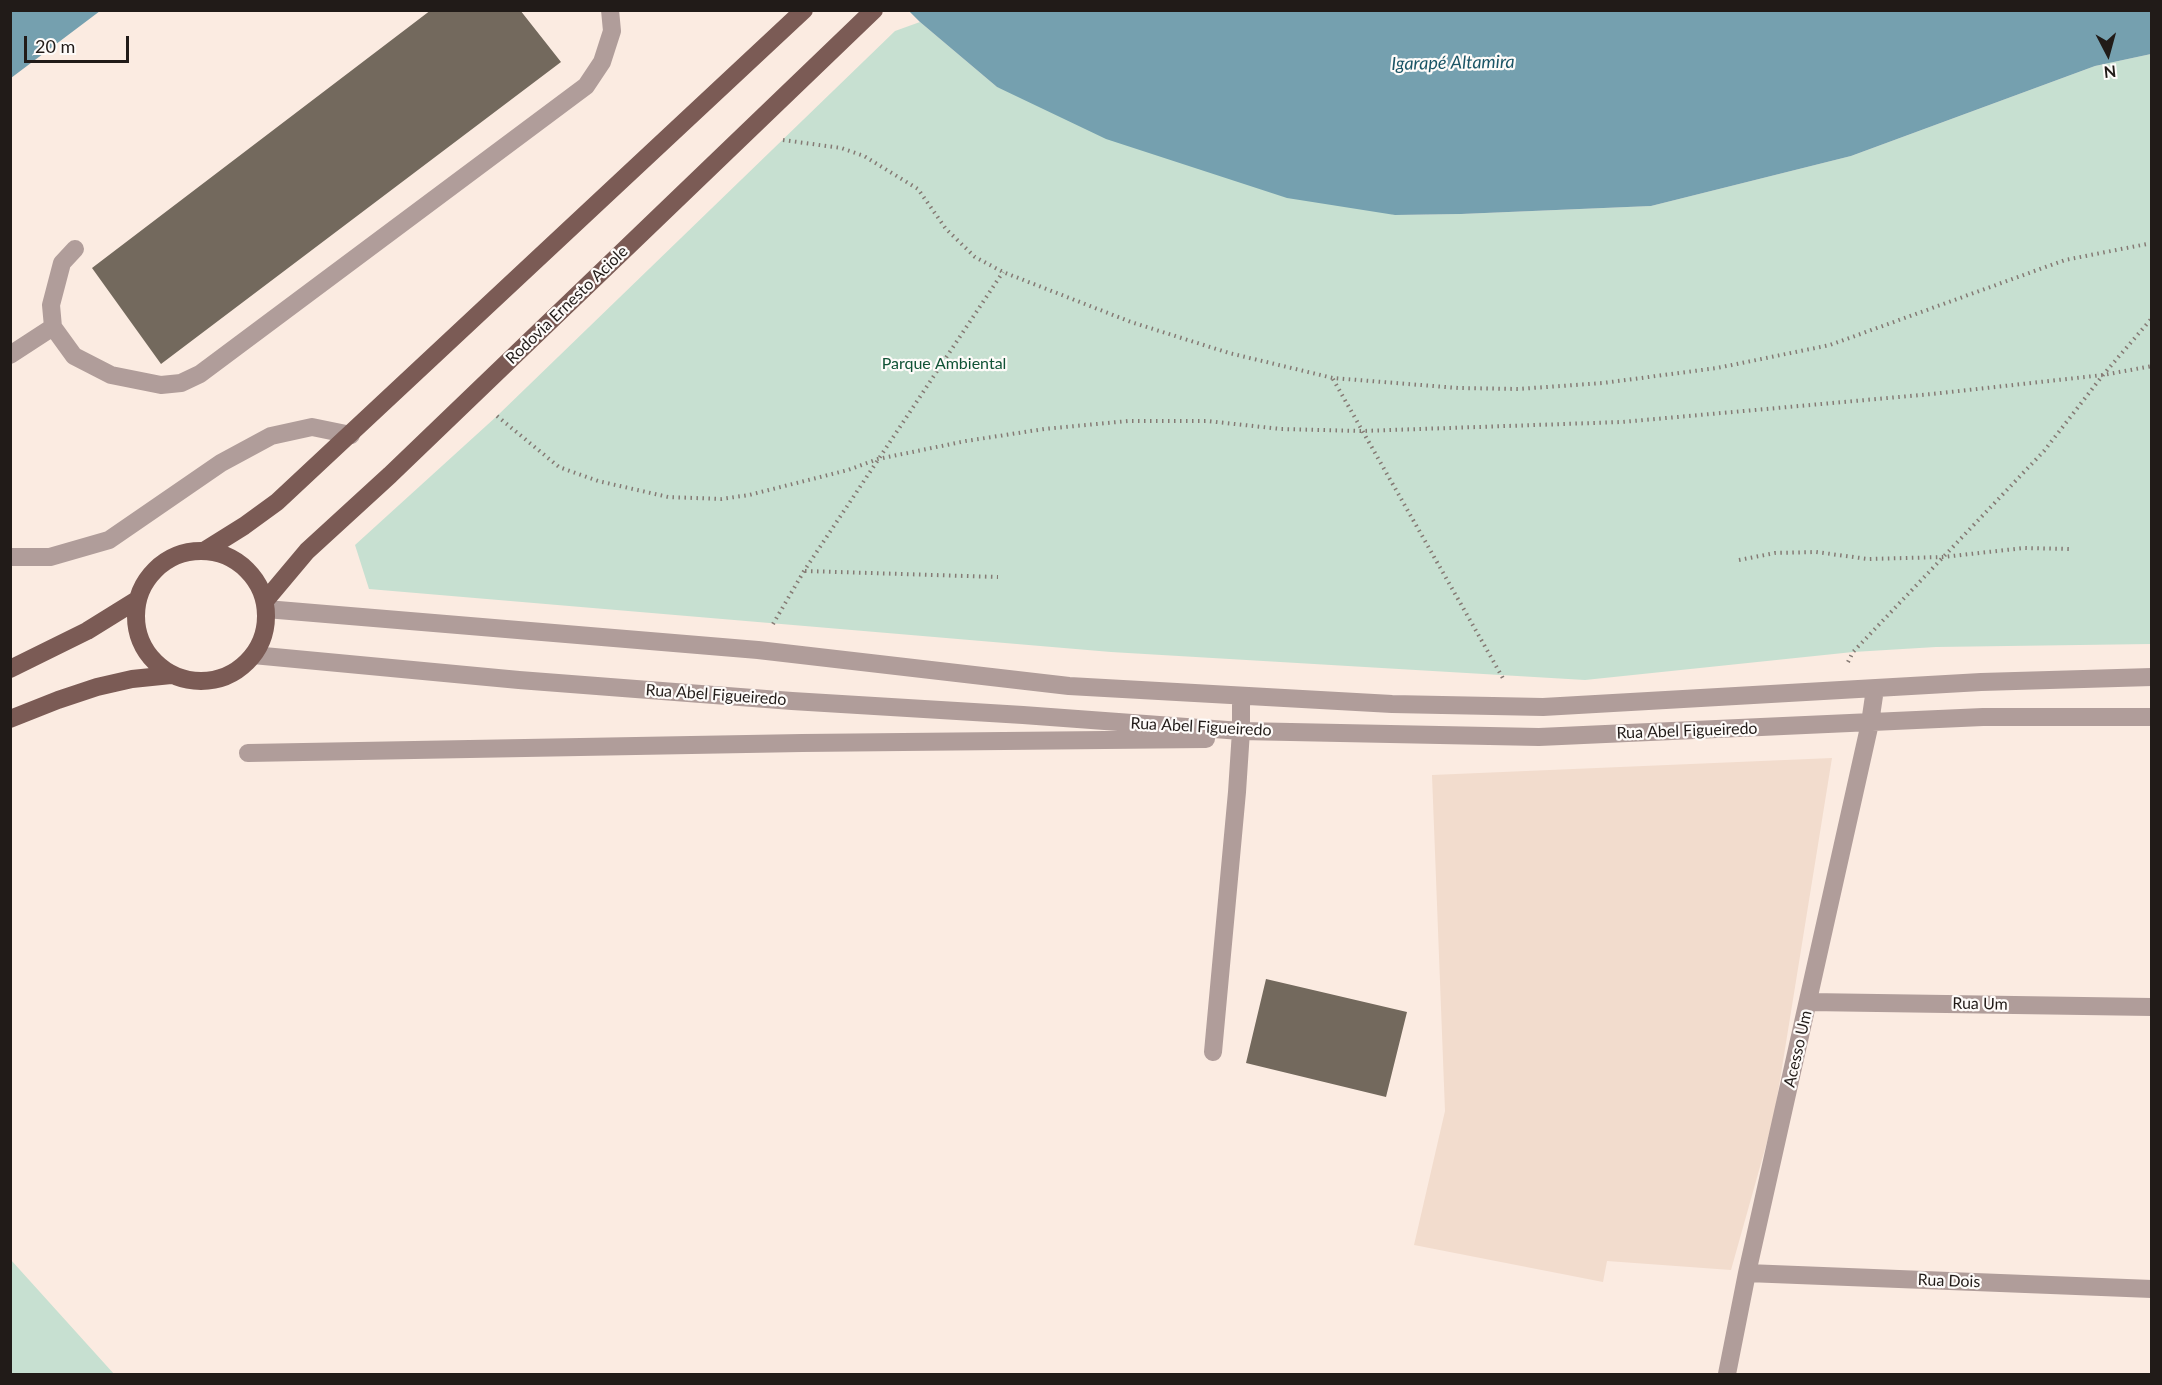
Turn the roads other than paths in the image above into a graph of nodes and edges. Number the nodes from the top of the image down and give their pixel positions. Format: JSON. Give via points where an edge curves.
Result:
{"nodes":[{"id":1,"x":610,"y":10,"type":"edge"},
{"id":2,"x":804,"y":10,"type":"edge"},
{"id":3,"x":873,"y":11,"type":"edge"},
{"id":4,"x":75,"y":249,"type":"dead end"},
{"id":5,"x":52,"y":327,"type":"junction"},
{"id":6,"x":10,"y":355,"type":"edge"},
{"id":7,"x":351,"y":435,"type":"junction"},
{"id":8,"x":204,"y":551,"type":"junction"},
{"id":9,"x":10,"y":557,"type":"edge"},
{"id":10,"x":137,"y":600,"type":"junction"},
{"id":11,"x":265,"y":605,"type":"junction"},
{"id":12,"x":253,"y":655,"type":"junction"},
{"id":13,"x":10,"y":669,"type":"edge"},
{"id":14,"x":171,"y":675,"type":"junction"},
{"id":15,"x":2151,"y":677,"type":"edge"},
{"id":16,"x":1875,"y":689,"type":"junction"},
{"id":17,"x":1241,"y":696,"type":"junction"},
{"id":18,"x":2151,"y":717,"type":"edge"},
{"id":19,"x":10,"y":719,"type":"edge"},
{"id":20,"x":1870,"y":723,"type":"junction"},
{"id":21,"x":1241,"y":735,"type":"junction"},
{"id":22,"x":248,"y":753,"type":"dead end"},
{"id":23,"x":1809,"y":1002,"type":"junction"},
{"id":24,"x":2151,"y":1007,"type":"edge"},
{"id":25,"x":1213,"y":1052,"type":"dead end"},
{"id":26,"x":1747,"y":1273,"type":"junction"},
{"id":27,"x":2151,"y":1289,"type":"edge"},
{"id":28,"x":1727,"y":1374,"type":"edge"}],
"edges":[{"from":1,"to":5,"type":"street","via":[[612,31],[602,62],[586,87],[200,374],[160,385],[111,375],[74,356]]},
{"from":2,"to":7,"type":"main road"},
{"from":3,"to":11,"type":"main road","name":"Rodovia Ernesto Aciole","via":[[307,551]]},
{"from":4,"to":5,"type":"street","via":[[62,263],[51,305]]},
{"from":5,"to":6,"type":"street"},
{"from":7,"to":8,"type":"main road","via":[[277,502]]},
{"from":7,"to":9,"type":"street","via":[[312,427],[271,436],[221,463],[109,540],[50,557]]},
{"from":8,"to":10,"type":"main road","via":[[182,554],[162,563]]},
{"from":8,"to":11,"type":"main road","via":[[225,555],[243,566],[257,581]]},
{"from":10,"to":13,"type":"main road","via":[[87,631]]},
{"from":10,"to":14,"type":"main road","via":[[135,622],[141,643],[153,662]]},
{"from":11,"to":12,"type":"main road","via":[[264,634]]},
{"from":11,"to":17,"type":"street","name":"Rua Abel Figueiredo","via":[[758,651],[1069,686]]},
{"from":12,"to":14,"type":"main road","via":[[231,674],[212,681],[191,681]]},
{"from":12,"to":21,"type":"street","name":"Rua Abel Figueiredo","via":[[519,680],[1023,715]]},
{"from":14,"to":19,"type":"main road","via":[[98,687]]},
{"from":15,"to":16,"type":"street","name":"Rua Abel Figueiredo"},
{"from":16,"to":17,"type":"street","name":"Rua Abel Figueiredo","via":[[1543,707]]},
{"from":16,"to":20,"type":"street","name":"Acesso Um"},
{"from":17,"to":21,"type":"street"},
{"from":18,"to":20,"type":"street","name":"Rua Abel Figueiredo","via":[[1983,717]]},
{"from":20,"to":21,"type":"street","name":"Rua Abel Figueiredo","via":[[1539,737]]},
{"from":20,"to":23,"type":"street","name":"Acesso Um"},
{"from":21,"to":22,"type":"street"},
{"from":21,"to":25,"type":"street"},
{"from":23,"to":24,"type":"street","name":"Rua Um"},
{"from":23,"to":26,"type":"street","name":"Acesso Um"},
{"from":26,"to":27,"type":"street","name":"Rua Dois"},
{"from":26,"to":28,"type":"street","name":"Acesso Um"}]}
